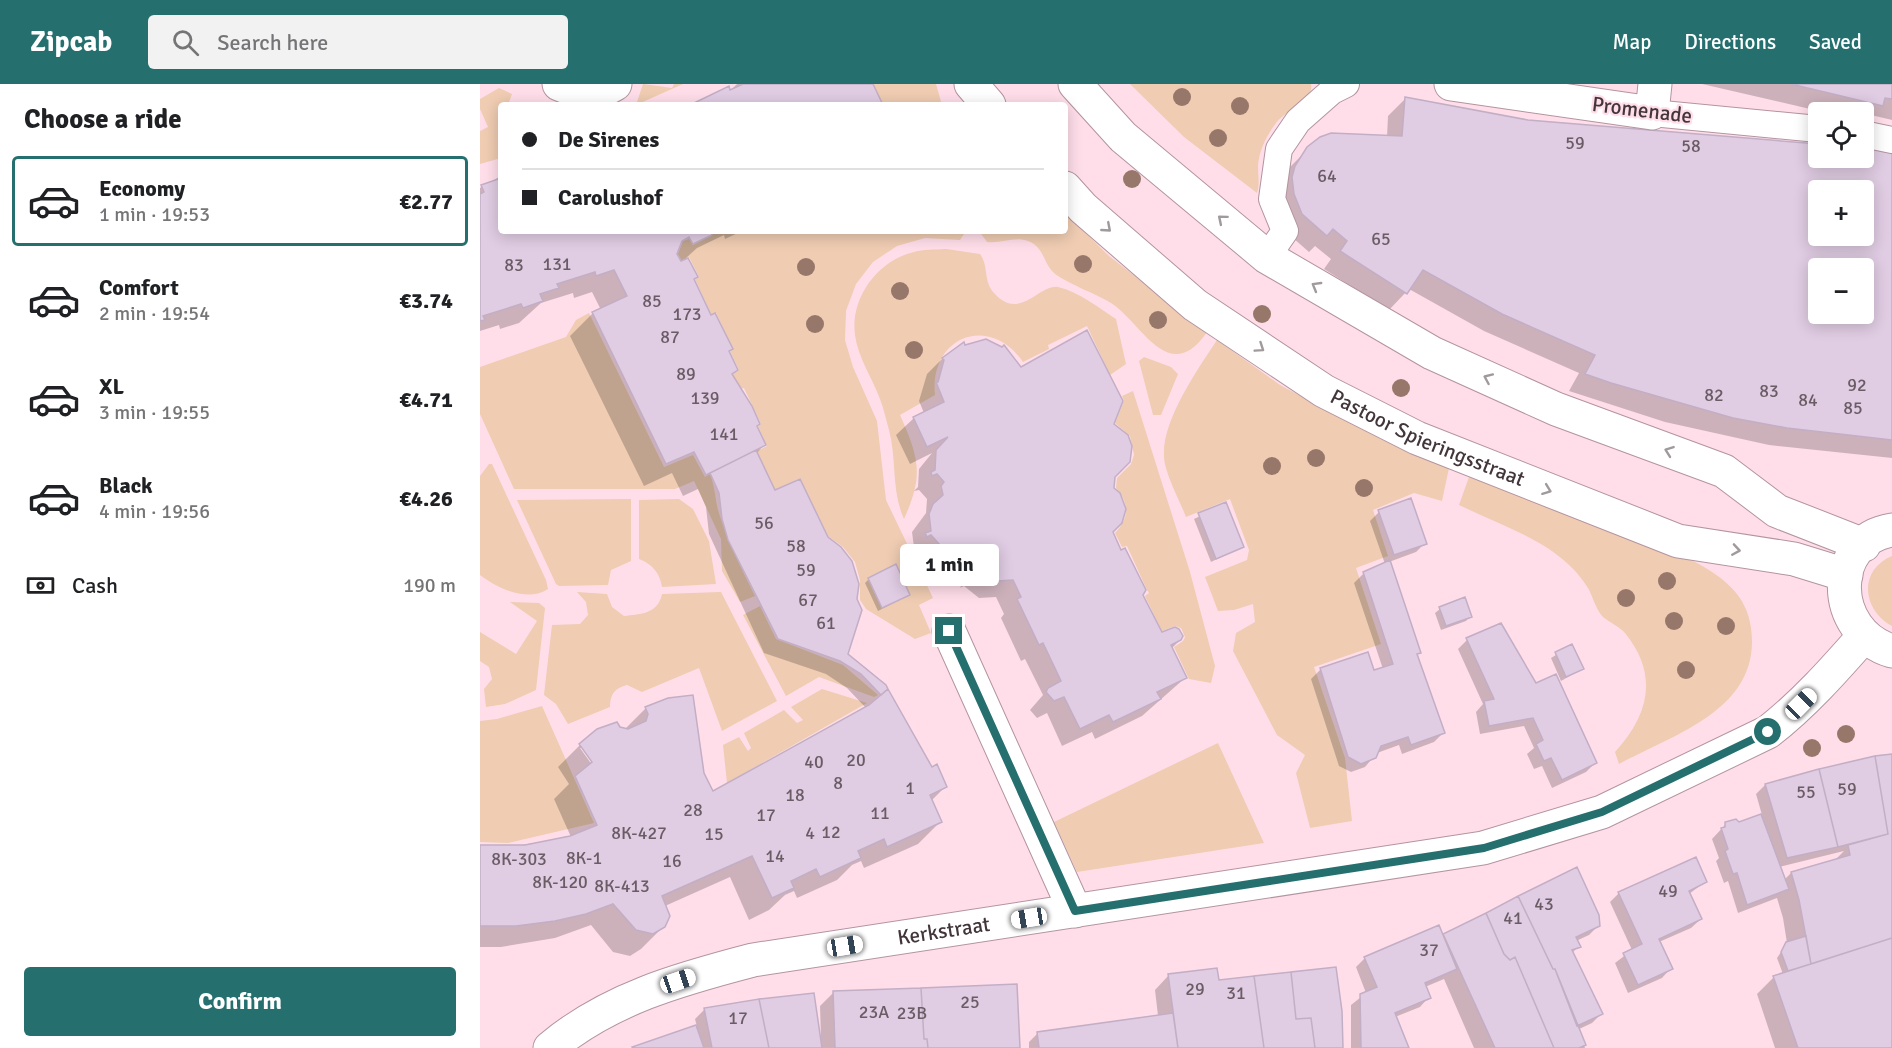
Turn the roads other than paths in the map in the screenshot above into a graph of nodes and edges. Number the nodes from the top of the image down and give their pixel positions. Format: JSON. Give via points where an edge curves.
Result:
{"nodes":[{"id":1,"x":559,"y":84,"type":"edge"},
{"id":2,"x":615,"y":84,"type":"edge"},
{"id":3,"x":971,"y":84,"type":"edge"},
{"id":4,"x":1075,"y":84,"type":"edge"},
{"id":5,"x":1346,"y":84,"type":"edge"},
{"id":6,"x":1461,"y":85,"type":"edge"},
{"id":7,"x":1654,"y":99,"type":"edge"},
{"id":8,"x":986,"y":102,"type":"edge"},
{"id":9,"x":1808,"y":127,"type":"edge"},
{"id":10,"x":1874,"y":136,"type":"edge"},
{"id":11,"x":1892,"y":140,"type":"edge"},
{"id":12,"x":1068,"y":191,"type":"edge"},
{"id":13,"x":1267,"y":257,"type":"junction"},
{"id":14,"x":1892,"y":530,"type":"edge"},
{"id":15,"x":1864,"y":545,"type":"junction"},
{"id":16,"x":1846,"y":575,"type":"junction"},
{"id":17,"x":949,"y":631,"type":"dead end"},
{"id":18,"x":1878,"y":644,"type":"edge"},
{"id":19,"x":1075,"y":911,"type":"junction"},
{"id":20,"x":550,"y":1048,"type":"edge"}],
"edges":[{"from":1,"to":2,"type":"street","via":[[591,97]]},
{"from":3,"to":8,"type":"street"},
{"from":13,"to":4,"type":"street","one_way":true,"via":[[1123,137]]},
{"from":5,"to":13,"type":"street","via":[[1332,91],[1298,121],[1279,149],[1272,199],[1285,231]]},
{"from":6,"to":7,"type":"street","name":"Promenade"},
{"from":7,"to":9,"type":"street","name":"Promenade"},
{"from":10,"to":11,"type":"street"},
{"from":12,"to":16,"type":"street","name":"Pastoor Spieringsstraat","one_way":true,"via":[[1195,305],[1324,391],[1417,438],[1678,541],[1794,559]]},
{"from":15,"to":13,"type":"street","one_way":true,"via":[[1777,511],[1724,471],[1556,409],[1432,353]]},
{"from":14,"to":15,"type":"street"},
{"from":15,"to":16,"type":"street"},
{"from":16,"to":18,"type":"street","via":[[1845,601],[1850,618]]},
{"from":17,"to":19,"type":"street"},
{"from":18,"to":19,"type":"street","name":"Kerkstraat","via":[[1827,679],[1768,732],[1602,812],[1484,848]]},
{"from":19,"to":20,"type":"street","name":"Kerkstraat","via":[[753,960],[697,974],[596,1015]]}]}
